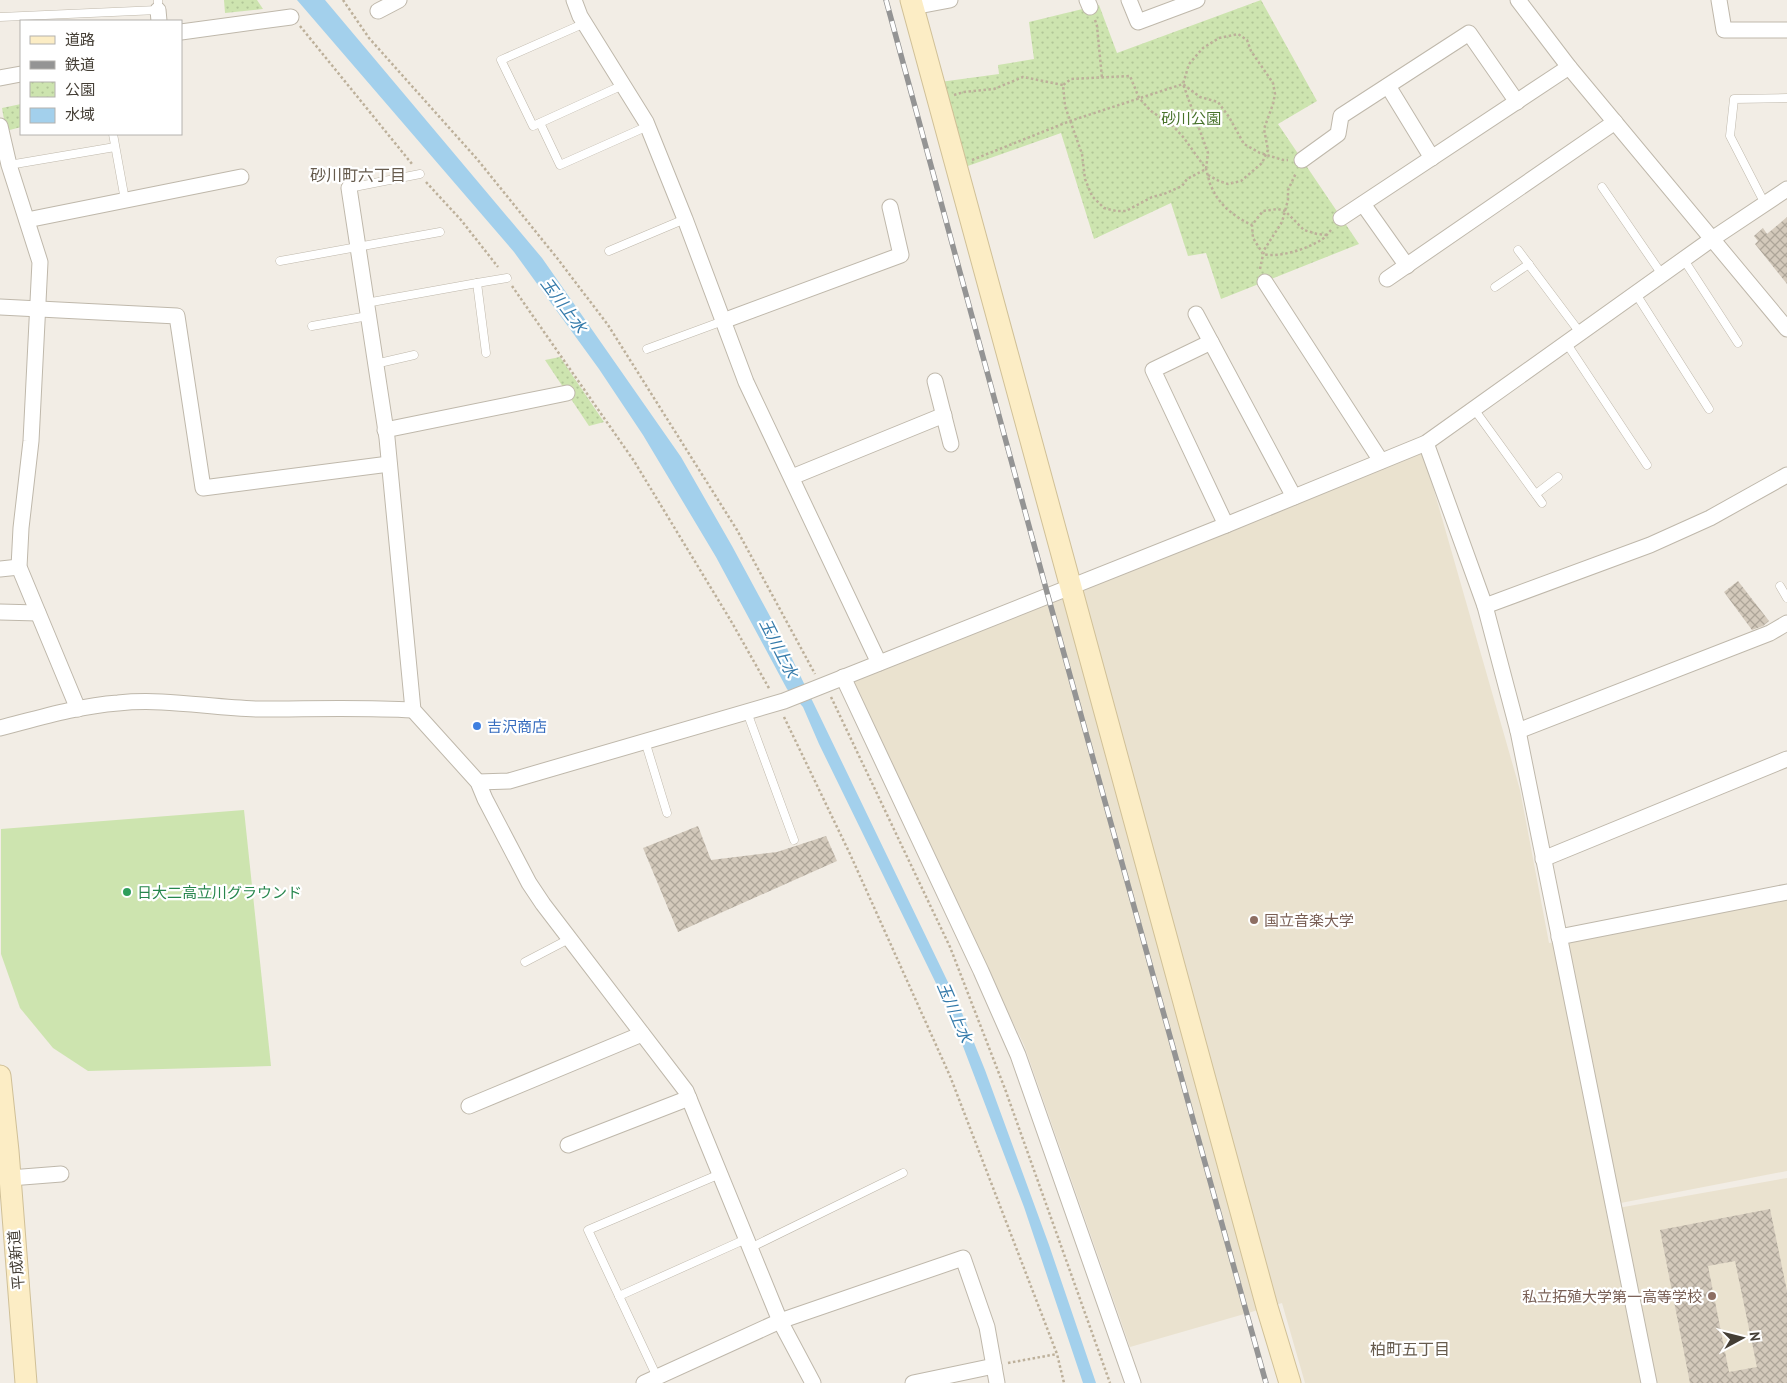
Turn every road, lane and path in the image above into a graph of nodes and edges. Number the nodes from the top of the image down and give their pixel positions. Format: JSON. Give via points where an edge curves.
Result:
{"nodes":[{"id":1,"x":343,"y":0,"type":"edge"},
{"id":2,"x":398,"y":0,"type":"edge"},
{"id":3,"x":574,"y":0,"type":"edge"},
{"id":4,"x":950,"y":0,"type":"edge"},
{"id":5,"x":1129,"y":0,"type":"edge"},
{"id":6,"x":1197,"y":0,"type":"edge"},
{"id":7,"x":1518,"y":0,"type":"edge"},
{"id":8,"x":1719,"y":0,"type":"edge"},
{"id":9,"x":912,"y":4,"type":"edge"},
{"id":10,"x":1088,"y":4,"type":"edge"},
{"id":11,"x":158,"y":10,"type":"edge"},
{"id":12,"x":378,"y":10,"type":"dead end"},
{"id":13,"x":0,"y":17,"type":"edge"},
{"id":14,"x":291,"y":17,"type":"dead end"},
{"id":15,"x":585,"y":23,"type":"junction"},
{"id":16,"x":1787,"y":30,"type":"edge"},
{"id":17,"x":182,"y":32,"type":"edge"},
{"id":18,"x":305,"y":32,"type":"dead end"},
{"id":19,"x":1568,"y":67,"type":"junction"},
{"id":20,"x":20,"y":74,"type":"edge"},
{"id":21,"x":0,"y":78,"type":"edge"},
{"id":22,"x":1102,"y":78,"type":"junction"},
{"id":23,"x":1183,"y":84,"type":"junction"},
{"id":24,"x":623,"y":85,"type":"junction"},
{"id":25,"x":1063,"y":85,"type":"junction"},
{"id":26,"x":1388,"y":86,"type":"junction"},
{"id":27,"x":1139,"y":98,"type":"junction"},
{"id":28,"x":1787,"y":98,"type":"edge"},
{"id":29,"x":938,"y":99,"type":"junction"},
{"id":30,"x":1517,"y":102,"type":"junction"},
{"id":31,"x":1070,"y":121,"type":"junction"},
{"id":32,"x":1615,"y":122,"type":"junction"},
{"id":33,"x":540,"y":123,"type":"junction"},
{"id":34,"x":0,"y":126,"type":"edge"},
{"id":35,"x":648,"y":126,"type":"junction"},
{"id":36,"x":113,"y":135,"type":"edge"},
{"id":37,"x":115,"y":147,"type":"junction"},
{"id":38,"x":1267,"y":155,"type":"junction"},
{"id":39,"x":1432,"y":158,"type":"junction"},
{"id":40,"x":1302,"y":160,"type":"junction"},
{"id":41,"x":956,"y":166,"type":"junction"},
{"id":42,"x":1206,"y":169,"type":"junction"},
{"id":43,"x":9,"y":172,"type":"junction"},
{"id":44,"x":420,"y":174,"type":"junction"},
{"id":45,"x":1208,"y":174,"type":"junction"},
{"id":46,"x":241,"y":177,"type":"dead end"},
{"id":47,"x":1602,"y":187,"type":"dead end"},
{"id":48,"x":349,"y":188,"type":"joint"},
{"id":49,"x":1786,"y":192,"type":"edge"},
{"id":50,"x":125,"y":200,"type":"junction"},
{"id":51,"x":1363,"y":204,"type":"junction"},
{"id":52,"x":1765,"y":204,"type":"junction"},
{"id":53,"x":890,"y":207,"type":"dead end"},
{"id":54,"x":1285,"y":211,"type":"junction"},
{"id":55,"x":1341,"y":218,"type":"joint"},
{"id":56,"x":685,"y":219,"type":"junction"},
{"id":57,"x":27,"y":220,"type":"junction"},
{"id":58,"x":1252,"y":225,"type":"junction"},
{"id":59,"x":440,"y":232,"type":"dead end"},
{"id":60,"x":1327,"y":234,"type":"junction"},
{"id":61,"x":1712,"y":239,"type":"junction"},
{"id":62,"x":358,"y":247,"type":"junction"},
{"id":63,"x":1518,"y":250,"type":"dead end"},
{"id":64,"x":609,"y":251,"type":"dead end"},
{"id":65,"x":1263,"y":254,"type":"junction"},
{"id":66,"x":1684,"y":260,"type":"junction"},
{"id":67,"x":280,"y":262,"type":"dead end"},
{"id":68,"x":1529,"y":264,"type":"junction"},
{"id":69,"x":1407,"y":266,"type":"junction"},
{"id":70,"x":1663,"y":276,"type":"junction"},
{"id":71,"x":507,"y":278,"type":"junction"},
{"id":72,"x":1387,"y":279,"type":"dead end"},
{"id":73,"x":477,"y":282,"type":"junction"},
{"id":74,"x":1265,"y":282,"type":"joint"},
{"id":75,"x":1495,"y":286,"type":"dead end"},
{"id":76,"x":1636,"y":294,"type":"junction"},
{"id":77,"x":0,"y":307,"type":"edge"},
{"id":78,"x":38,"y":308,"type":"junction"},
{"id":79,"x":367,"y":310,"type":"junction"},
{"id":80,"x":1196,"y":314,"type":"dead end"},
{"id":81,"x":723,"y":321,"type":"junction"},
{"id":82,"x":312,"y":326,"type":"dead end"},
{"id":83,"x":1787,"y":330,"type":"edge"},
{"id":84,"x":1581,"y":334,"type":"junction"},
{"id":85,"x":1211,"y":342,"type":"junction"},
{"id":86,"x":1738,"y":343,"type":"dead end"},
{"id":87,"x":1567,"y":344,"type":"junction"},
{"id":88,"x":647,"y":349,"type":"dead end"},
{"id":89,"x":486,"y":353,"type":"dead end"},
{"id":90,"x":414,"y":355,"type":"dead end"},
{"id":91,"x":376,"y":364,"type":"junction"},
{"id":92,"x":935,"y":381,"type":"dead end"},
{"id":93,"x":567,"y":393,"type":"dead end"},
{"id":94,"x":1474,"y":409,"type":"junction"},
{"id":95,"x":1709,"y":409,"type":"dead end"},
{"id":96,"x":944,"y":415,"type":"junction"},
{"id":97,"x":385,"y":430,"type":"junction"},
{"id":98,"x":1426,"y":443,"type":"junction"},
{"id":99,"x":951,"y":444,"type":"dead end"},
{"id":100,"x":1381,"y":461,"type":"junction"},
{"id":101,"x":389,"y":464,"type":"junction"},
{"id":102,"x":1647,"y":465,"type":"dead end"},
{"id":103,"x":1787,"y":475,"type":"edge"},
{"id":104,"x":792,"y":477,"type":"junction"},
{"id":105,"x":1558,"y":477,"type":"dead end"},
{"id":106,"x":1536,"y":494,"type":"junction"},
{"id":107,"x":1294,"y":497,"type":"junction"},
{"id":108,"x":1542,"y":503,"type":"dead end"},
{"id":109,"x":1226,"y":525,"type":"junction"},
{"id":110,"x":19,"y":567,"type":"junction"},
{"id":111,"x":0,"y":569,"type":"edge"},
{"id":112,"x":1071,"y":586,"type":"junction"},
{"id":113,"x":1780,"y":586,"type":"dead end"},
{"id":114,"x":1787,"y":598,"type":"edge"},
{"id":115,"x":1485,"y":606,"type":"junction"},
{"id":116,"x":0,"y":612,"type":"edge"},
{"id":117,"x":38,"y":613,"type":"junction"},
{"id":118,"x":1787,"y":623,"type":"edge"},
{"id":119,"x":879,"y":663,"type":"junction"},
{"id":120,"x":843,"y":677,"type":"junction"},
{"id":121,"x":816,"y":687,"type":"junction"},
{"id":122,"x":781,"y":702,"type":"junction"},
{"id":123,"x":78,"y":709,"type":"junction"},
{"id":124,"x":413,"y":710,"type":"junction"},
{"id":125,"x":747,"y":712,"type":"junction"},
{"id":126,"x":0,"y":728,"type":"edge"},
{"id":127,"x":1518,"y":732,"type":"junction"},
{"id":128,"x":645,"y":741,"type":"junction"},
{"id":129,"x":1787,"y":759,"type":"edge"},
{"id":130,"x":478,"y":782,"type":"junction"},
{"id":131,"x":667,"y":813,"type":"dead end"},
{"id":132,"x":794,"y":840,"type":"dead end"},
{"id":133,"x":1543,"y":859,"type":"junction"},
{"id":134,"x":1787,"y":892,"type":"edge"},
{"id":135,"x":1559,"y":937,"type":"junction"},
{"id":136,"x":569,"y":939,"type":"junction"},
{"id":137,"x":525,"y":962,"type":"dead end"},
{"id":138,"x":642,"y":1034,"type":"junction"},
{"id":139,"x":0,"y":1076,"type":"edge"},
{"id":140,"x":689,"y":1098,"type":"junction"},
{"id":141,"x":469,"y":1106,"type":"dead end"},
{"id":142,"x":568,"y":1145,"type":"dead end"},
{"id":143,"x":4,"y":1152,"type":"edge"},
{"id":144,"x":903,"y":1173,"type":"dead end"},
{"id":145,"x":62,"y":1174,"type":"dead end"},
{"id":146,"x":720,"y":1174,"type":"junction"},
{"id":147,"x":10,"y":1178,"type":"junction"},
{"id":148,"x":7,"y":1226,"type":"edge"},
{"id":149,"x":748,"y":1243,"type":"junction"},
{"id":150,"x":619,"y":1296,"type":"junction"},
{"id":151,"x":780,"y":1321,"type":"junction"},
{"id":152,"x":1057,"y":1354,"type":"junction"},
{"id":153,"x":994,"y":1366,"type":"junction"},
{"id":154,"x":651,"y":1380,"type":"edge"},
{"id":155,"x":26,"y":1383,"type":"edge"},
{"id":156,"x":813,"y":1383,"type":"edge"},
{"id":157,"x":913,"y":1383,"type":"edge"},
{"id":158,"x":998,"y":1383,"type":"edge"},
{"id":159,"x":1064,"y":1383,"type":"edge"},
{"id":160,"x":1110,"y":1383,"type":"edge"},
{"id":161,"x":1133,"y":1383,"type":"edge"},
{"id":162,"x":1290,"y":1383,"type":"edge"},
{"id":163,"x":1649,"y":1383,"type":"edge"}],
"edges":[{"from":1,"to":121,"type":"path","via":[[369,38],[483,167],[608,325],[737,530],[794,634]]},
{"from":2,"to":12,"type":"street"},
{"from":3,"to":15,"type":"street"},
{"from":4,"to":9,"type":"street"},
{"from":5,"to":6,"type":"street","via":[[1138,22]]},
{"from":7,"to":19,"type":"street"},
{"from":8,"to":16,"type":"street","via":[[1724,30]]},
{"from":9,"to":29,"type":"street"},
{"from":10,"to":22,"type":"path","via":[[1097,26]]},
{"from":11,"to":13,"type":"lane"},
{"from":14,"to":17,"type":"street"},
{"from":15,"to":24,"type":"street"},
{"from":15,"to":33,"type":"lane","via":[[501,60],[533,126]]},
{"from":18,"to":44,"type":"path"},
{"from":19,"to":30,"type":"street"},
{"from":19,"to":32,"type":"street"},
{"from":20,"to":21,"type":"street"},
{"from":22,"to":25,"type":"path","via":[[1071,80]]},
{"from":22,"to":27,"type":"path","via":[[1130,76]]},
{"from":23,"to":27,"type":"path"},
{"from":23,"to":38,"type":"path","via":[[1200,97],[1218,102],[1244,144]]},
{"from":23,"to":38,"type":"path","via":[[1189,64],[1203,48],[1219,38],[1238,34],[1247,40],[1273,83],[1275,94],[1264,128]]},
{"from":23,"to":42,"type":"path","via":[[1208,153]]},
{"from":24,"to":33,"type":"lane"},
{"from":24,"to":35,"type":"street"},
{"from":25,"to":29,"type":"path","via":[[1023,77],[994,89]]},
{"from":25,"to":31,"type":"path"},
{"from":26,"to":30,"type":"street","via":[[1469,33]]},
{"from":26,"to":39,"type":"street"},
{"from":26,"to":40,"type":"street","via":[[1342,116],[1338,134]]},
{"from":27,"to":31,"type":"path"},
{"from":27,"to":42,"type":"path","via":[[1173,126]]},
{"from":28,"to":52,"type":"lane","via":[[1734,99],[1730,136]]},
{"from":29,"to":41,"type":"street"},
{"from":30,"to":39,"type":"street"},
{"from":31,"to":41,"type":"path"},
{"from":31,"to":42,"type":"path","via":[[1082,154],[1085,179],[1092,196],[1104,208],[1126,211],[1182,186],[1186,179]]},
{"from":32,"to":61,"type":"street"},
{"from":32,"to":69,"type":"street"},
{"from":33,"to":35,"type":"lane","via":[[560,165]]},
{"from":34,"to":43,"type":"street"},
{"from":35,"to":56,"type":"street"},
{"from":36,"to":37,"type":"lane"},
{"from":37,"to":43,"type":"lane"},
{"from":37,"to":50,"type":"lane"},
{"from":38,"to":40,"type":"path","via":[[1283,160]]},
{"from":38,"to":45,"type":"path","via":[[1257,169],[1240,181],[1228,184]]},
{"from":39,"to":51,"type":"street"},
{"from":40,"to":54,"type":"path","via":[[1288,190]]},
{"from":41,"to":112,"type":"street"},
{"from":42,"to":45,"type":"path"},
{"from":43,"to":57,"type":"street"},
{"from":44,"to":48,"type":"lane"},
{"from":44,"to":71,"type":"path"},
{"from":45,"to":58,"type":"path","via":[[1212,189],[1227,208]]},
{"from":46,"to":50,"type":"street"},
{"from":47,"to":70,"type":"lane"},
{"from":48,"to":62,"type":"street"},
{"from":49,"to":52,"type":"street"},
{"from":50,"to":57,"type":"street"},
{"from":51,"to":55,"type":"street"},
{"from":51,"to":69,"type":"street"},
{"from":52,"to":61,"type":"street"},
{"from":53,"to":81,"type":"street","via":[[901,255]]},
{"from":54,"to":58,"type":"path","via":[[1263,210]]},
{"from":54,"to":60,"type":"path","via":[[1304,230]]},
{"from":54,"to":65,"type":"path"},
{"from":55,"to":60,"type":"path"},
{"from":56,"to":64,"type":"lane"},
{"from":56,"to":81,"type":"street"},
{"from":57,"to":78,"type":"street","via":[[40,262]]},
{"from":58,"to":65,"type":"path","via":[[1253,238]]},
{"from":59,"to":62,"type":"lane"},
{"from":60,"to":65,"type":"path","via":[[1322,240],[1296,251],[1273,256]]},
{"from":61,"to":66,"type":"street"},
{"from":61,"to":83,"type":"street"},
{"from":62,"to":67,"type":"lane"},
{"from":62,"to":79,"type":"street"},
{"from":63,"to":68,"type":"lane"},
{"from":65,"to":74,"type":"path","via":[[1259,272]]},
{"from":66,"to":70,"type":"street"},
{"from":66,"to":86,"type":"lane"},
{"from":68,"to":75,"type":"lane"},
{"from":68,"to":84,"type":"lane"},
{"from":69,"to":72,"type":"street"},
{"from":70,"to":76,"type":"street"},
{"from":71,"to":73,"type":"lane"},
{"from":71,"to":122,"type":"path","via":[[634,461]]},
{"from":73,"to":79,"type":"lane"},
{"from":73,"to":89,"type":"lane"},
{"from":74,"to":100,"type":"street"},
{"from":76,"to":84,"type":"street"},
{"from":76,"to":95,"type":"lane"},
{"from":77,"to":78,"type":"street"},
{"from":78,"to":101,"type":"street","via":[[177,316],[203,488]]},
{"from":78,"to":110,"type":"street","via":[[31,441]]},
{"from":79,"to":82,"type":"lane"},
{"from":79,"to":91,"type":"street"},
{"from":80,"to":85,"type":"street"},
{"from":81,"to":88,"type":"lane"},
{"from":81,"to":104,"type":"street","via":[[746,382]]},
{"from":84,"to":87,"type":"street"},
{"from":85,"to":107,"type":"street"},
{"from":85,"to":109,"type":"street","via":[[1154,370]]},
{"from":87,"to":94,"type":"street"},
{"from":87,"to":102,"type":"lane"},
{"from":90,"to":91,"type":"lane"},
{"from":91,"to":97,"type":"street"},
{"from":92,"to":96,"type":"street"},
{"from":93,"to":97,"type":"street"},
{"from":94,"to":98,"type":"street"},
{"from":94,"to":106,"type":"lane"},
{"from":96,"to":99,"type":"street"},
{"from":96,"to":104,"type":"street"},
{"from":97,"to":101,"type":"street"},
{"from":98,"to":100,"type":"street"},
{"from":98,"to":115,"type":"street"},
{"from":100,"to":107,"type":"street"},
{"from":101,"to":124,"type":"street"},
{"from":103,"to":115,"type":"street","via":[[1710,518]]},
{"from":104,"to":119,"type":"street"},
{"from":105,"to":106,"type":"lane"},
{"from":106,"to":108,"type":"lane"},
{"from":107,"to":109,"type":"street"},
{"from":109,"to":112,"type":"street"},
{"from":110,"to":111,"type":"street"},
{"from":110,"to":117,"type":"street"},
{"from":112,"to":119,"type":"street"},
{"from":112,"to":162,"type":"street"},
{"from":113,"to":114,"type":"lane"},
{"from":115,"to":127,"type":"street"},
{"from":116,"to":117,"type":"street"},
{"from":117,"to":123,"type":"street"},
{"from":118,"to":127,"type":"street","via":[[1770,634]]},
{"from":119,"to":120,"type":"street"},
{"from":120,"to":121,"type":"street"},
{"from":120,"to":161,"type":"street","via":[[1018,1055]]},
{"from":121,"to":122,"type":"street"},
{"from":121,"to":160,"type":"path","via":[[832,699],[950,947],[1005,1089]]},
{"from":122,"to":125,"type":"street"},
{"from":122,"to":152,"type":"path","via":[[950,1076]]},
{"from":123,"to":124,"type":"street","via":[[118,702],[154,701],[249,708]]},
{"from":123,"to":126,"type":"street"},
{"from":124,"to":130,"type":"street"},
{"from":125,"to":128,"type":"street"},
{"from":125,"to":132,"type":"lane"},
{"from":127,"to":133,"type":"street"},
{"from":128,"to":130,"type":"street","via":[[509,781]]},
{"from":128,"to":131,"type":"lane"},
{"from":129,"to":133,"type":"street"},
{"from":130,"to":136,"type":"street","via":[[530,883]]},
{"from":133,"to":135,"type":"street"},
{"from":134,"to":135,"type":"street"},
{"from":135,"to":163,"type":"street"},
{"from":136,"to":137,"type":"lane"},
{"from":136,"to":138,"type":"street"},
{"from":138,"to":140,"type":"street"},
{"from":138,"to":141,"type":"street"},
{"from":139,"to":143,"type":"street","name":"平成新道"},
{"from":140,"to":142,"type":"street"},
{"from":140,"to":146,"type":"street"},
{"from":143,"to":147,"type":"street","name":"平成新道"},
{"from":144,"to":149,"type":"lane"},
{"from":145,"to":147,"type":"street"},
{"from":146,"to":149,"type":"street"},
{"from":146,"to":150,"type":"lane","via":[[588,1230]]},
{"from":147,"to":148,"type":"street","name":"平成新道"},
{"from":148,"to":155,"type":"street","name":"平成新道"},
{"from":149,"to":150,"type":"lane"},
{"from":149,"to":151,"type":"street"},
{"from":150,"to":154,"type":"lane"},
{"from":151,"to":153,"type":"street","via":[[963,1258],[987,1327]]},
{"from":151,"to":154,"type":"street"},
{"from":151,"to":156,"type":"street"},
{"from":152,"to":153,"type":"path"},
{"from":152,"to":159,"type":"path"},
{"from":153,"to":157,"type":"street"},
{"from":153,"to":158,"type":"street"}]}
